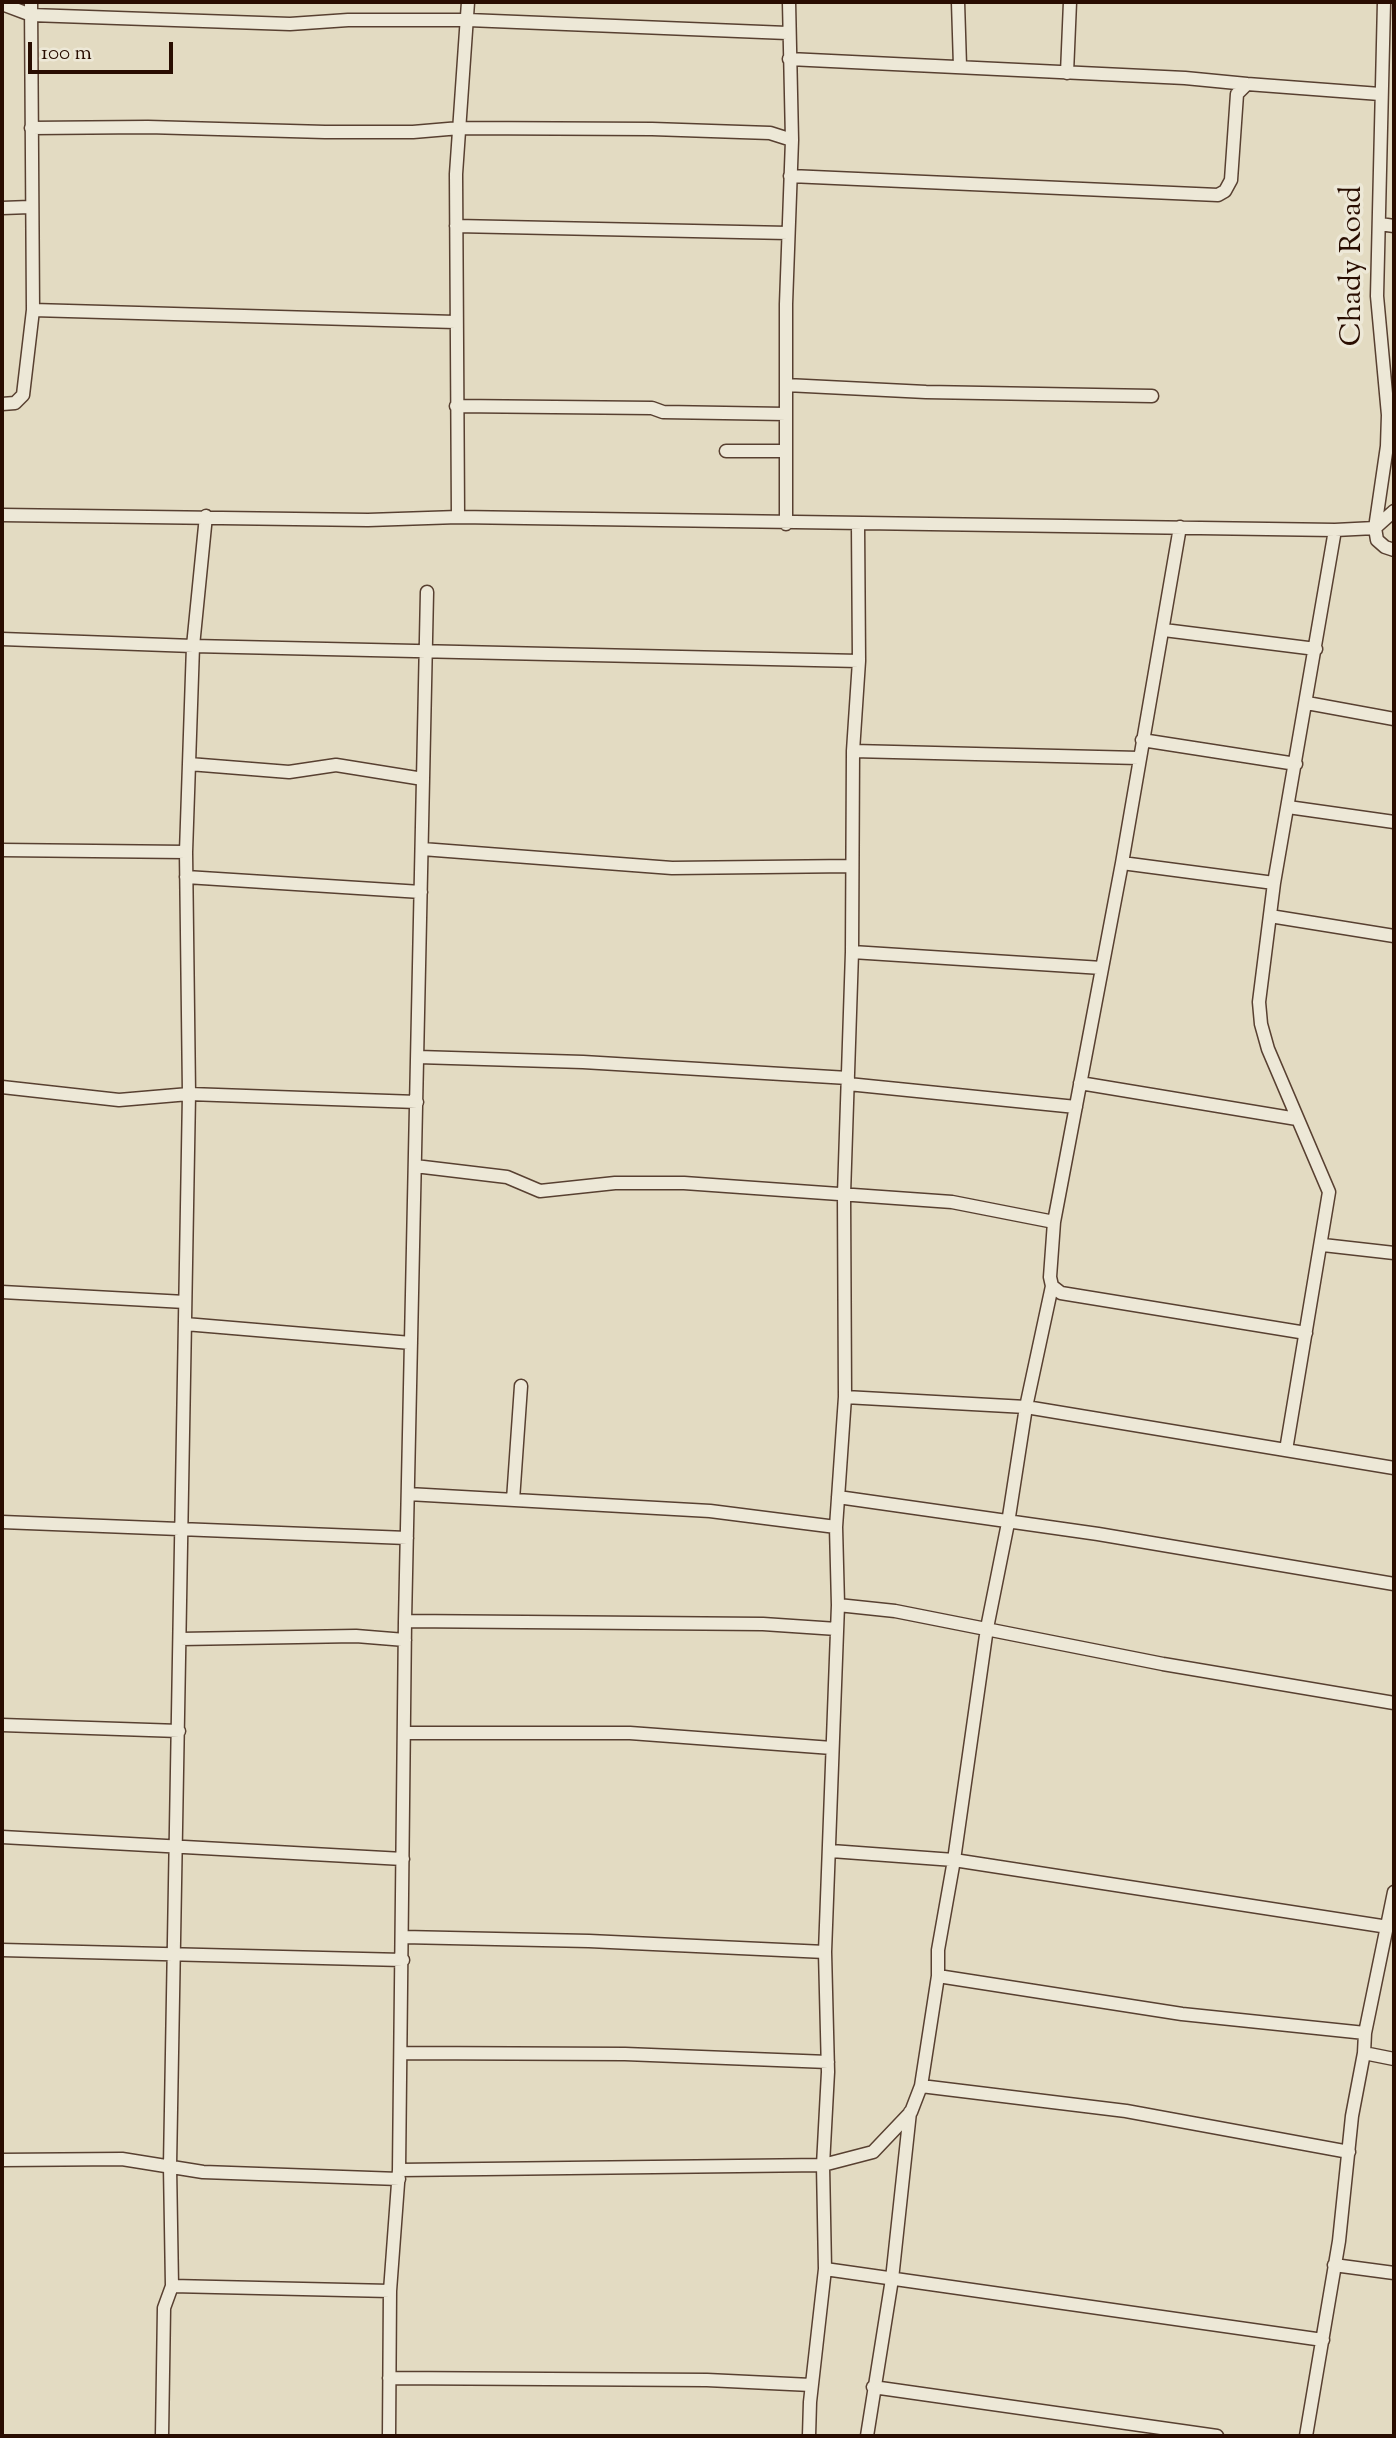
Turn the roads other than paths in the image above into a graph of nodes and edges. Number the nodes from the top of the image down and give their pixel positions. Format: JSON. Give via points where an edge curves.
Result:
{"nodes":[{"id":1,"x":468,"y":2,"type":"edge"},
{"id":2,"x":789,"y":2,"type":"edge"},
{"id":3,"x":958,"y":2,"type":"edge"},
{"id":4,"x":1070,"y":2,"type":"edge"},
{"id":5,"x":1384,"y":2,"type":"edge"},
{"id":6,"x":2,"y":4,"type":"edge"},
{"id":7,"x":31,"y":8,"type":"edge"},
{"id":8,"x":468,"y":20,"type":"junction"},
{"id":9,"x":1389,"y":25,"type":"edge"},
{"id":10,"x":788,"y":33,"type":"junction"},
{"id":11,"x":789,"y":59,"type":"junction"},
{"id":12,"x":960,"y":66,"type":"junction"},
{"id":13,"x":1067,"y":73,"type":"junction"},
{"id":14,"x":1247,"y":84,"type":"junction"},
{"id":15,"x":1380,"y":94,"type":"junction"},
{"id":16,"x":32,"y":128,"type":"junction"},
{"id":17,"x":460,"y":128,"type":"junction"},
{"id":18,"x":792,"y":140,"type":"junction"},
{"id":19,"x":790,"y":176,"type":"junction"},
{"id":20,"x":30,"y":207,"type":"junction"},
{"id":21,"x":2,"y":208,"type":"edge"},
{"id":22,"x":1380,"y":224,"type":"junction"},
{"id":23,"x":456,"y":226,"type":"junction"},
{"id":24,"x":1394,"y":226,"type":"edge"},
{"id":25,"x":788,"y":233,"type":"junction"},
{"id":26,"x":33,"y":310,"type":"junction"},
{"id":27,"x":455,"y":321,"type":"junction"},
{"id":28,"x":786,"y":385,"type":"junction"},
{"id":29,"x":1152,"y":396,"type":"dead end"},
{"id":30,"x":2,"y":404,"type":"edge"},
{"id":31,"x":456,"y":406,"type":"junction"},
{"id":32,"x":786,"y":414,"type":"junction"},
{"id":33,"x":726,"y":451,"type":"dead end"},
{"id":34,"x":786,"y":452,"type":"junction"},
{"id":35,"x":1394,"y":511,"type":"edge"},
{"id":36,"x":2,"y":515,"type":"edge"},
{"id":37,"x":206,"y":516,"type":"junction"},
{"id":38,"x":458,"y":517,"type":"junction"},
{"id":39,"x":786,"y":524,"type":"junction"},
{"id":40,"x":858,"y":525,"type":"junction"},
{"id":41,"x":1180,"y":527,"type":"junction"},
{"id":42,"x":1375,"y":528,"type":"junction"},
{"id":43,"x":1335,"y":530,"type":"junction"},
{"id":44,"x":1394,"y":550,"type":"edge"},
{"id":45,"x":427,"y":592,"type":"dead end"},
{"id":46,"x":1164,"y":630,"type":"junction"},
{"id":47,"x":2,"y":639,"type":"edge"},
{"id":48,"x":193,"y":646,"type":"junction"},
{"id":49,"x":1316,"y":649,"type":"junction"},
{"id":50,"x":424,"y":651,"type":"junction"},
{"id":51,"x":859,"y":661,"type":"junction"},
{"id":52,"x":1307,"y":703,"type":"junction"},
{"id":53,"x":1394,"y":719,"type":"edge"},
{"id":54,"x":1142,"y":740,"type":"junction"},
{"id":55,"x":853,"y":751,"type":"junction"},
{"id":56,"x":1139,"y":758,"type":"junction"},
{"id":57,"x":189,"y":764,"type":"junction"},
{"id":58,"x":1296,"y":764,"type":"junction"},
{"id":59,"x":423,"y":779,"type":"junction"},
{"id":60,"x":1288,"y":807,"type":"junction"},
{"id":61,"x":1394,"y":822,"type":"edge"},
{"id":62,"x":422,"y":849,"type":"junction"},
{"id":63,"x":2,"y":850,"type":"edge"},
{"id":64,"x":186,"y":852,"type":"junction"},
{"id":65,"x":1122,"y":863,"type":"junction"},
{"id":66,"x":852,"y":866,"type":"junction"},
{"id":67,"x":186,"y":877,"type":"junction"},
{"id":68,"x":1274,"y":883,"type":"junction"},
{"id":69,"x":421,"y":892,"type":"junction"},
{"id":70,"x":1270,"y":916,"type":"junction"},
{"id":71,"x":1394,"y":936,"type":"edge"},
{"id":72,"x":852,"y":952,"type":"junction"},
{"id":73,"x":1102,"y":968,"type":"junction"},
{"id":74,"x":418,"y":1056,"type":"junction"},
{"id":75,"x":848,"y":1081,"type":"junction"},
{"id":76,"x":1080,"y":1083,"type":"junction"},
{"id":77,"x":2,"y":1087,"type":"edge"},
{"id":78,"x":189,"y":1094,"type":"junction"},
{"id":79,"x":417,"y":1102,"type":"junction"},
{"id":80,"x":1076,"y":1107,"type":"junction"},
{"id":81,"x":1297,"y":1119,"type":"junction"},
{"id":82,"x":415,"y":1166,"type":"junction"},
{"id":83,"x":844,"y":1194,"type":"junction"},
{"id":84,"x":1054,"y":1222,"type":"junction"},
{"id":85,"x":1323,"y":1245,"type":"junction"},
{"id":86,"x":1394,"y":1253,"type":"edge"},
{"id":87,"x":1052,"y":1286,"type":"junction"},
{"id":88,"x":2,"y":1292,"type":"edge"},
{"id":89,"x":186,"y":1302,"type":"junction"},
{"id":90,"x":185,"y":1324,"type":"junction"},
{"id":91,"x":1306,"y":1333,"type":"junction"},
{"id":92,"x":411,"y":1343,"type":"junction"},
{"id":93,"x":521,"y":1386,"type":"dead end"},
{"id":94,"x":845,"y":1397,"type":"junction"},
{"id":95,"x":1026,"y":1407,"type":"junction"},
{"id":96,"x":1286,"y":1450,"type":"junction"},
{"id":97,"x":1394,"y":1468,"type":"edge"},
{"id":98,"x":408,"y":1494,"type":"junction"},
{"id":99,"x":838,"y":1497,"type":"junction"},
{"id":100,"x":513,"y":1500,"type":"junction"},
{"id":101,"x":2,"y":1522,"type":"edge"},
{"id":102,"x":1008,"y":1523,"type":"junction"},
{"id":103,"x":836,"y":1527,"type":"junction"},
{"id":104,"x":180,"y":1530,"type":"junction"},
{"id":105,"x":407,"y":1538,"type":"junction"},
{"id":106,"x":1394,"y":1584,"type":"edge"},
{"id":107,"x":838,"y":1605,"type":"junction"},
{"id":108,"x":405,"y":1621,"type":"junction"},
{"id":109,"x":986,"y":1628,"type":"junction"},
{"id":110,"x":837,"y":1629,"type":"junction"},
{"id":111,"x":180,"y":1639,"type":"junction"},
{"id":112,"x":405,"y":1640,"type":"junction"},
{"id":113,"x":1394,"y":1703,"type":"edge"},
{"id":114,"x":2,"y":1725,"type":"edge"},
{"id":115,"x":179,"y":1731,"type":"junction"},
{"id":116,"x":404,"y":1733,"type":"junction"},
{"id":117,"x":832,"y":1748,"type":"junction"},
{"id":118,"x":2,"y":1837,"type":"edge"},
{"id":119,"x":177,"y":1847,"type":"junction"},
{"id":120,"x":831,"y":1851,"type":"junction"},
{"id":121,"x":403,"y":1859,"type":"junction"},
{"id":122,"x":954,"y":1860,"type":"junction"},
{"id":123,"x":1394,"y":1892,"type":"edge"},
{"id":124,"x":1388,"y":1927,"type":"junction"},
{"id":125,"x":403,"y":1937,"type":"junction"},
{"id":126,"x":2,"y":1950,"type":"edge"},
{"id":127,"x":176,"y":1952,"type":"junction"},
{"id":128,"x":825,"y":1952,"type":"junction"},
{"id":129,"x":403,"y":1960,"type":"junction"},
{"id":130,"x":937,"y":1976,"type":"junction"},
{"id":131,"x":1365,"y":2034,"type":"junction"},
{"id":132,"x":401,"y":2053,"type":"junction"},
{"id":133,"x":1364,"y":2053,"type":"junction"},
{"id":134,"x":1394,"y":2059,"type":"edge"},
{"id":135,"x":828,"y":2062,"type":"junction"},
{"id":136,"x":921,"y":2086,"type":"junction"},
{"id":137,"x":911,"y":2112,"type":"junction"},
{"id":138,"x":1349,"y":2152,"type":"junction"},
{"id":139,"x":2,"y":2160,"type":"edge"},
{"id":140,"x":823,"y":2165,"type":"junction"},
{"id":141,"x":170,"y":2166,"type":"junction"},
{"id":142,"x":399,"y":2175,"type":"junction"},
{"id":143,"x":1335,"y":2265,"type":"junction"},
{"id":144,"x":825,"y":2269,"type":"junction"},
{"id":145,"x":1394,"y":2273,"type":"edge"},
{"id":146,"x":892,"y":2278,"type":"junction"},
{"id":147,"x":172,"y":2286,"type":"junction"},
{"id":148,"x":390,"y":2291,"type":"junction"},
{"id":149,"x":1323,"y":2340,"type":"junction"},
{"id":150,"x":389,"y":2378,"type":"junction"},
{"id":151,"x":811,"y":2385,"type":"junction"},
{"id":152,"x":873,"y":2387,"type":"junction"},
{"id":153,"x":162,"y":2436,"type":"edge"},
{"id":154,"x":390,"y":2436,"type":"edge"},
{"id":155,"x":809,"y":2436,"type":"edge"},
{"id":156,"x":867,"y":2436,"type":"edge"},
{"id":157,"x":1217,"y":2436,"type":"edge"},
{"id":158,"x":1306,"y":2436,"type":"edge"}],
"edges":[{"from":1,"to":8,"type":"street"},
{"from":2,"to":10,"type":"street"},
{"from":3,"to":12,"type":"street"},
{"from":4,"to":13,"type":"street"},
{"from":5,"to":9,"type":"street","name":"Chady Road"},
{"from":6,"to":7,"type":"street"},
{"from":7,"to":8,"type":"street","via":[[290,24]]},
{"from":7,"to":16,"type":"street"},
{"from":8,"to":10,"type":"street"},
{"from":8,"to":17,"type":"street"},
{"from":9,"to":15,"type":"street","name":"Chady Road"},
{"from":10,"to":11,"type":"street"},
{"from":11,"to":12,"type":"street"},
{"from":11,"to":18,"type":"street"},
{"from":12,"to":13,"type":"street"},
{"from":13,"to":14,"type":"street"},
{"from":14,"to":15,"type":"street"},
{"from":14,"to":19,"type":"street","via":[[1237,94],[1231,180],[1218,195]]},
{"from":15,"to":22,"type":"street","name":"Chady Road"},
{"from":16,"to":17,"type":"street","via":[[413,132]]},
{"from":16,"to":20,"type":"street"},
{"from":17,"to":18,"type":"street","via":[[757,132]]},
{"from":17,"to":23,"type":"street"},
{"from":18,"to":19,"type":"street"},
{"from":19,"to":25,"type":"street"},
{"from":20,"to":21,"type":"street"},
{"from":20,"to":26,"type":"street"},
{"from":22,"to":24,"type":"street"},
{"from":22,"to":42,"type":"street","name":"Chady Road","via":[[1377,296],[1388,415]]},
{"from":23,"to":25,"type":"street"},
{"from":23,"to":27,"type":"street"},
{"from":25,"to":28,"type":"street"},
{"from":26,"to":27,"type":"street"},
{"from":26,"to":30,"type":"street","via":[[23,395],[15,403]]},
{"from":27,"to":31,"type":"street"},
{"from":28,"to":29,"type":"street"},
{"from":28,"to":32,"type":"street"},
{"from":31,"to":32,"type":"street"},
{"from":31,"to":38,"type":"street"},
{"from":32,"to":34,"type":"street"},
{"from":33,"to":34,"type":"street"},
{"from":34,"to":39,"type":"street"},
{"from":35,"to":42,"type":"street"},
{"from":36,"to":37,"type":"street"},
{"from":37,"to":38,"type":"street"},
{"from":37,"to":48,"type":"street"},
{"from":38,"to":39,"type":"street"},
{"from":39,"to":40,"type":"street"},
{"from":40,"to":41,"type":"street"},
{"from":40,"to":51,"type":"street"},
{"from":41,"to":43,"type":"street"},
{"from":41,"to":46,"type":"street"},
{"from":42,"to":43,"type":"street"},
{"from":42,"to":44,"type":"street","via":[[1377,540]]},
{"from":43,"to":49,"type":"street"},
{"from":45,"to":50,"type":"street"},
{"from":46,"to":49,"type":"street"},
{"from":46,"to":54,"type":"street"},
{"from":47,"to":48,"type":"street"},
{"from":48,"to":50,"type":"street"},
{"from":48,"to":57,"type":"street"},
{"from":49,"to":52,"type":"street"},
{"from":50,"to":51,"type":"street"},
{"from":50,"to":59,"type":"street"},
{"from":51,"to":55,"type":"street"},
{"from":52,"to":53,"type":"street"},
{"from":52,"to":58,"type":"street"},
{"from":54,"to":56,"type":"street"},
{"from":54,"to":58,"type":"street"},
{"from":55,"to":56,"type":"street"},
{"from":55,"to":66,"type":"street"},
{"from":56,"to":65,"type":"street"},
{"from":57,"to":59,"type":"street","via":[[289,772],[336,765]]},
{"from":57,"to":64,"type":"street"},
{"from":58,"to":60,"type":"street"},
{"from":59,"to":62,"type":"street"},
{"from":60,"to":61,"type":"street"},
{"from":60,"to":68,"type":"street"},
{"from":62,"to":66,"type":"street","via":[[672,868]]},
{"from":62,"to":69,"type":"street"},
{"from":63,"to":64,"type":"street"},
{"from":64,"to":67,"type":"street"},
{"from":65,"to":68,"type":"street"},
{"from":65,"to":73,"type":"street"},
{"from":66,"to":72,"type":"street"},
{"from":67,"to":69,"type":"street"},
{"from":67,"to":78,"type":"street"},
{"from":68,"to":70,"type":"street"},
{"from":69,"to":74,"type":"street"},
{"from":70,"to":71,"type":"street"},
{"from":70,"to":81,"type":"street","via":[[1259,1002],[1261,1024]]},
{"from":72,"to":73,"type":"street"},
{"from":72,"to":75,"type":"street"},
{"from":73,"to":76,"type":"street"},
{"from":74,"to":75,"type":"street","via":[[610,1063]]},
{"from":74,"to":79,"type":"street"},
{"from":75,"to":80,"type":"street"},
{"from":75,"to":83,"type":"street"},
{"from":76,"to":80,"type":"street"},
{"from":76,"to":81,"type":"street"},
{"from":77,"to":78,"type":"street","via":[[119,1100]]},
{"from":78,"to":79,"type":"street"},
{"from":78,"to":89,"type":"street"},
{"from":79,"to":82,"type":"street"},
{"from":80,"to":84,"type":"street"},
{"from":81,"to":85,"type":"street","via":[[1328,1183]]},
{"from":82,"to":83,"type":"street","via":[[507,1177],[540,1191],[615,1183],[684,1183]]},
{"from":82,"to":92,"type":"street"},
{"from":83,"to":84,"type":"street","via":[[952,1202]]},
{"from":83,"to":94,"type":"street"},
{"from":84,"to":87,"type":"street"},
{"from":85,"to":86,"type":"street"},
{"from":85,"to":91,"type":"street"},
{"from":87,"to":91,"type":"street","via":[[1061,1293]]},
{"from":87,"to":95,"type":"street"},
{"from":88,"to":89,"type":"street"},
{"from":89,"to":90,"type":"street"},
{"from":90,"to":92,"type":"street"},
{"from":90,"to":104,"type":"street"},
{"from":91,"to":96,"type":"street"},
{"from":92,"to":98,"type":"street"},
{"from":93,"to":100,"type":"street"},
{"from":94,"to":95,"type":"street"},
{"from":94,"to":99,"type":"street"},
{"from":95,"to":96,"type":"street"},
{"from":95,"to":102,"type":"street"},
{"from":96,"to":97,"type":"street"},
{"from":98,"to":100,"type":"street"},
{"from":98,"to":105,"type":"street"},
{"from":99,"to":102,"type":"street"},
{"from":99,"to":103,"type":"street"},
{"from":100,"to":103,"type":"street","via":[[710,1511]]},
{"from":101,"to":104,"type":"street"},
{"from":102,"to":106,"type":"street"},
{"from":102,"to":109,"type":"street"},
{"from":103,"to":107,"type":"street"},
{"from":104,"to":105,"type":"street"},
{"from":104,"to":111,"type":"street"},
{"from":105,"to":108,"type":"street"},
{"from":107,"to":109,"type":"street"},
{"from":107,"to":110,"type":"street"},
{"from":108,"to":110,"type":"street","via":[[763,1624]]},
{"from":108,"to":112,"type":"street"},
{"from":109,"to":113,"type":"street"},
{"from":109,"to":122,"type":"street"},
{"from":110,"to":117,"type":"street"},
{"from":111,"to":112,"type":"street","via":[[356,1636]]},
{"from":111,"to":115,"type":"street"},
{"from":112,"to":116,"type":"street"},
{"from":114,"to":115,"type":"street"},
{"from":115,"to":119,"type":"street"},
{"from":116,"to":117,"type":"street","via":[[630,1733]]},
{"from":116,"to":121,"type":"street"},
{"from":117,"to":120,"type":"street"},
{"from":118,"to":119,"type":"street"},
{"from":119,"to":121,"type":"street"},
{"from":119,"to":127,"type":"street"},
{"from":120,"to":122,"type":"street"},
{"from":120,"to":128,"type":"street"},
{"from":121,"to":125,"type":"street"},
{"from":122,"to":124,"type":"street"},
{"from":122,"to":130,"type":"street"},
{"from":123,"to":124,"type":"street"},
{"from":124,"to":131,"type":"street"},
{"from":125,"to":128,"type":"street"},
{"from":125,"to":129,"type":"street"},
{"from":126,"to":127,"type":"street"},
{"from":127,"to":129,"type":"street"},
{"from":127,"to":141,"type":"street"},
{"from":128,"to":135,"type":"street"},
{"from":129,"to":132,"type":"street"},
{"from":130,"to":131,"type":"street","via":[[1182,2014]]},
{"from":130,"to":136,"type":"street"},
{"from":131,"to":133,"type":"street"},
{"from":132,"to":135,"type":"street","via":[[612,2053]]},
{"from":132,"to":142,"type":"street"},
{"from":133,"to":134,"type":"street"},
{"from":133,"to":138,"type":"street"},
{"from":135,"to":140,"type":"street"},
{"from":136,"to":137,"type":"street"},
{"from":136,"to":138,"type":"street","via":[[1126,2110]]},
{"from":137,"to":140,"type":"street","via":[[873,2152]]},
{"from":137,"to":146,"type":"street"},
{"from":138,"to":143,"type":"street"},
{"from":139,"to":141,"type":"street","via":[[122,2159]]},
{"from":140,"to":142,"type":"street"},
{"from":140,"to":144,"type":"street"},
{"from":141,"to":142,"type":"street","via":[[202,2172]]},
{"from":141,"to":147,"type":"street"},
{"from":142,"to":148,"type":"street"},
{"from":143,"to":145,"type":"street"},
{"from":143,"to":149,"type":"street"},
{"from":144,"to":146,"type":"street"},
{"from":144,"to":151,"type":"street"},
{"from":146,"to":149,"type":"street"},
{"from":146,"to":152,"type":"street"},
{"from":147,"to":148,"type":"street"},
{"from":147,"to":153,"type":"street","via":[[164,2308]]},
{"from":148,"to":150,"type":"street"},
{"from":149,"to":158,"type":"street"},
{"from":150,"to":151,"type":"street"},
{"from":150,"to":154,"type":"street"},
{"from":151,"to":155,"type":"street"},
{"from":152,"to":156,"type":"street"},
{"from":152,"to":157,"type":"street"}]}
